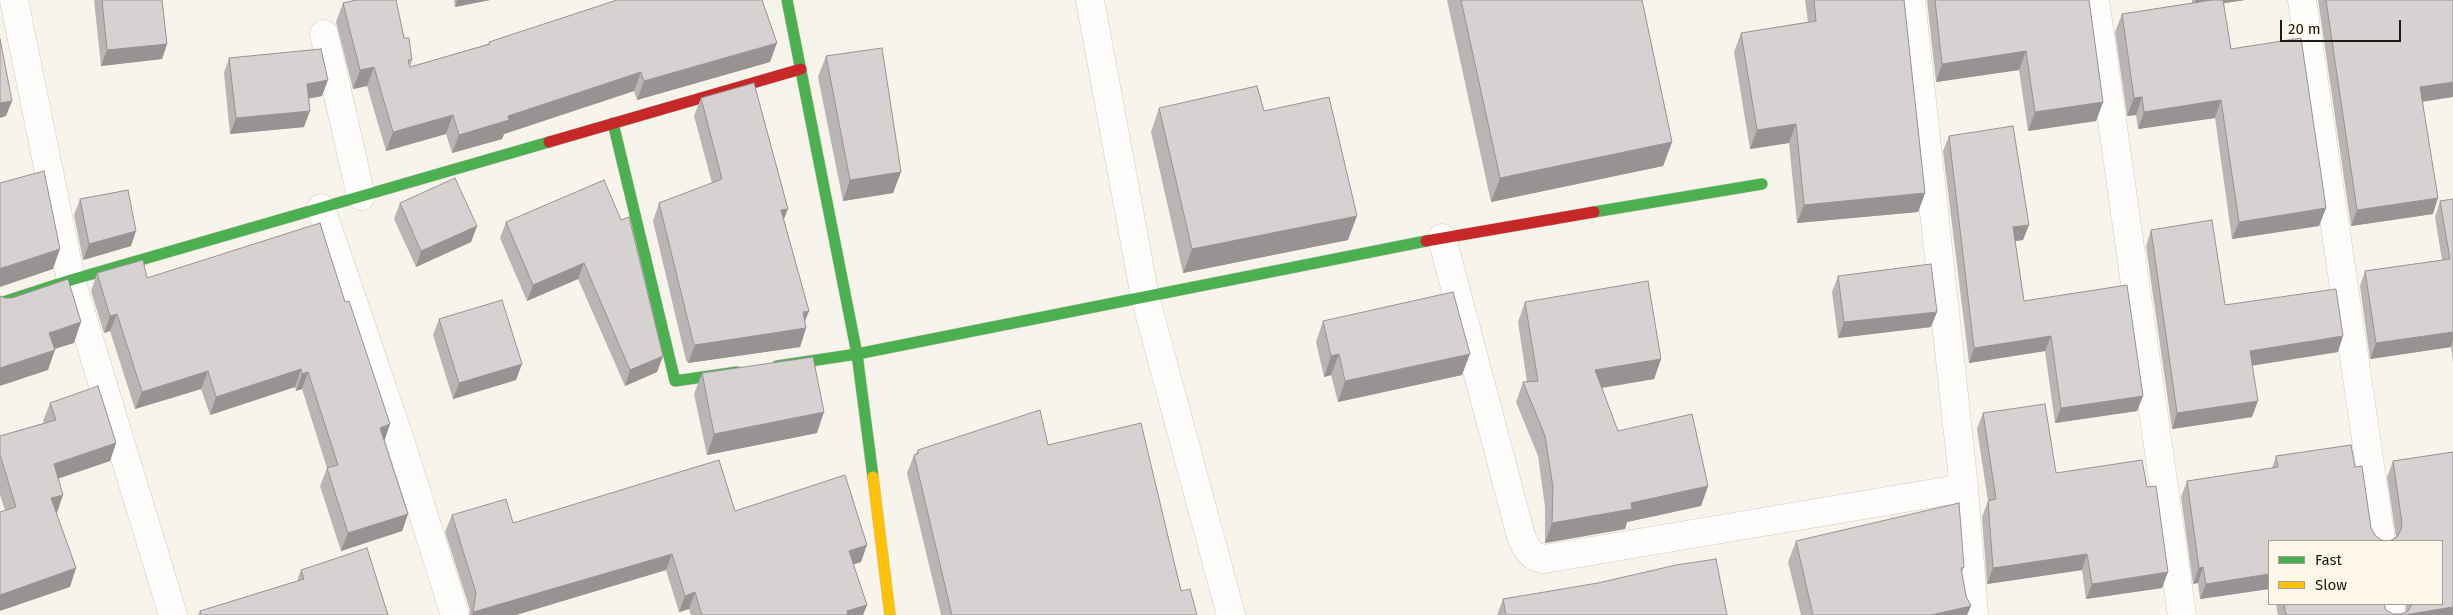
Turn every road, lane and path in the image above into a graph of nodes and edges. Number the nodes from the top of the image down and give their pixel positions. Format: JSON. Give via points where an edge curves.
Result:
{"nodes":[{"id":1,"x":14,"y":0,"type":"edge"},
{"id":2,"x":787,"y":0,"type":"edge"},
{"id":3,"x":1090,"y":0,"type":"edge"},
{"id":4,"x":1911,"y":0,"type":"edge"},
{"id":5,"x":2094,"y":0,"type":"edge"},
{"id":6,"x":2302,"y":0,"type":"edge"},
{"id":7,"x":324,"y":34,"type":"dead end"},
{"id":8,"x":801,"y":69,"type":"junction"},
{"id":9,"x":613,"y":123,"type":"junction"},
{"id":10,"x":1762,"y":184,"type":"dead end"},
{"id":11,"x":361,"y":196,"type":"junction"},
{"id":12,"x":321,"y":208,"type":"junction"},
{"id":13,"x":1442,"y":238,"type":"junction"},
{"id":14,"x":71,"y":280,"type":"junction"},
{"id":15,"x":1145,"y":297,"type":"junction"},
{"id":16,"x":0,"y":303,"type":"edge"},
{"id":17,"x":857,"y":354,"type":"junction"},
{"id":18,"x":1964,"y":488,"type":"junction"},
{"id":19,"x":2381,"y":540,"type":"edge"},
{"id":20,"x":173,"y":615,"type":"edge"},
{"id":21,"x":454,"y":615,"type":"edge"},
{"id":22,"x":890,"y":615,"type":"edge"},
{"id":23,"x":1231,"y":615,"type":"edge"},
{"id":24,"x":1974,"y":615,"type":"edge"},
{"id":25,"x":2182,"y":615,"type":"edge"}],
"edges":[{"from":1,"to":14,"type":"street"},
{"from":2,"to":8,"type":"street"},
{"from":3,"to":15,"type":"street"},
{"from":4,"to":18,"type":"street"},
{"from":5,"to":25,"type":"street"},
{"from":6,"to":19,"type":"street"},
{"from":7,"to":11,"type":"street"},
{"from":8,"to":9,"type":"street"},
{"from":8,"to":17,"type":"street"},
{"from":9,"to":11,"type":"street"},
{"from":9,"to":17,"type":"street","via":[[675,381]]},
{"from":10,"to":13,"type":"street"},
{"from":11,"to":12,"type":"street"},
{"from":12,"to":14,"type":"street"},
{"from":12,"to":21,"type":"street","via":[[399,437]]},
{"from":13,"to":15,"type":"street"},
{"from":13,"to":18,"type":"street","via":[[1521,536],[1534,556],[1544,559]]},
{"from":14,"to":16,"type":"street"},
{"from":14,"to":20,"type":"street"},
{"from":15,"to":17,"type":"street"},
{"from":15,"to":23,"type":"street"},
{"from":17,"to":22,"type":"street"},
{"from":18,"to":24,"type":"street"}]}
